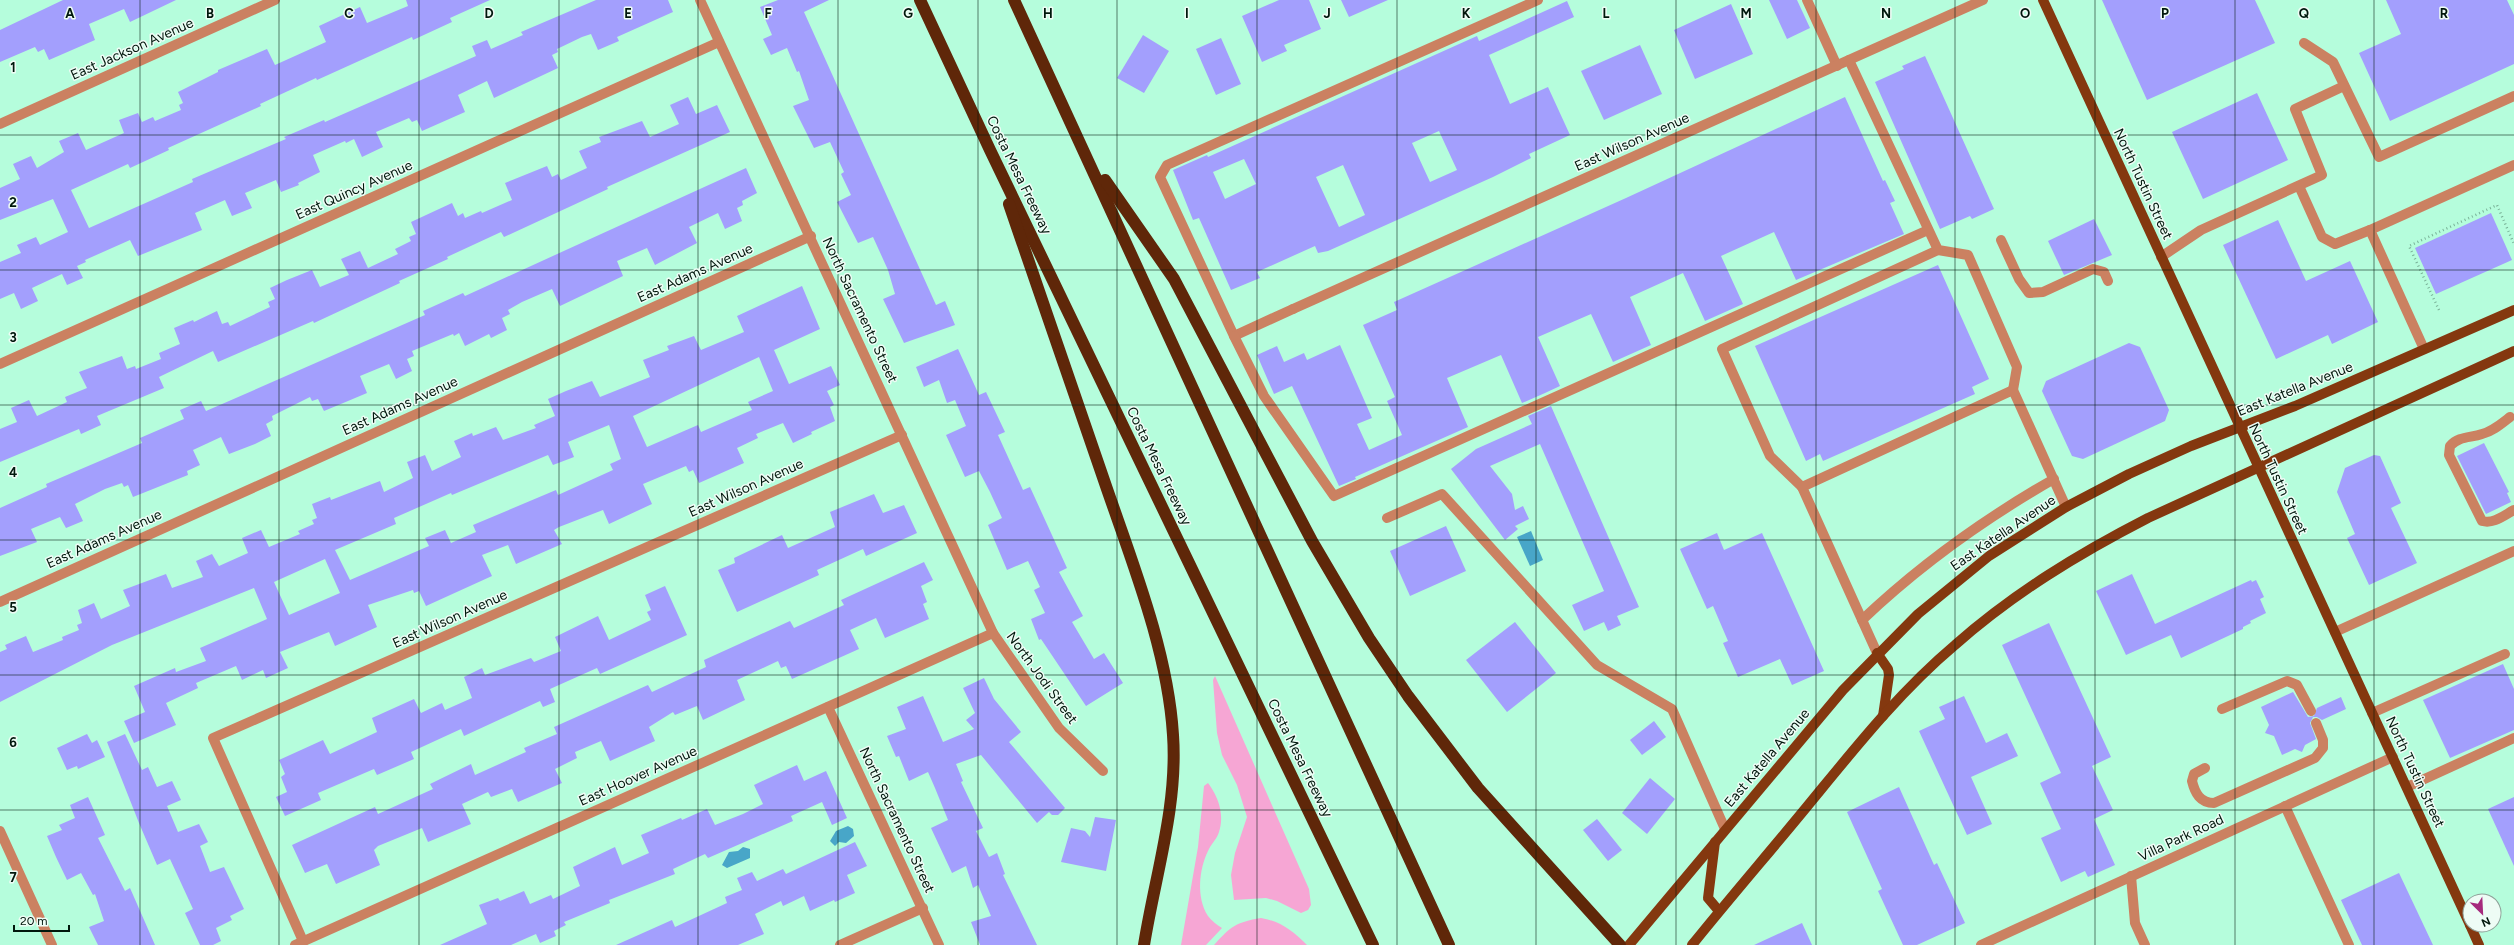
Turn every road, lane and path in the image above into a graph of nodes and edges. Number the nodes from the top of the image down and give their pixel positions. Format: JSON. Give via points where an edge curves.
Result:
{"nodes":[{"id":1,"x":275,"y":0,"type":"edge"},
{"id":2,"x":700,"y":0,"type":"edge"},
{"id":3,"x":920,"y":0,"type":"edge"},
{"id":4,"x":1014,"y":0,"type":"edge"},
{"id":5,"x":1538,"y":0,"type":"edge"},
{"id":6,"x":1807,"y":0,"type":"edge"},
{"id":7,"x":1983,"y":0,"type":"edge"},
{"id":8,"x":2043,"y":0,"type":"edge"},
{"id":9,"x":719,"y":42,"type":"junction"},
{"id":10,"x":2304,"y":43,"type":"dead end"},
{"id":11,"x":1849,"y":60,"type":"junction"},
{"id":12,"x":1837,"y":66,"type":"junction"},
{"id":13,"x":2344,"y":86,"type":"junction"},
{"id":14,"x":2514,"y":96,"type":"edge"},
{"id":15,"x":0,"y":124,"type":"edge"},
{"id":16,"x":990,"y":150,"type":"junction"},
{"id":17,"x":1088,"y":156,"type":"junction"},
{"id":18,"x":2514,"y":165,"type":"edge"},
{"id":19,"x":2300,"y":186,"type":"junction"},
{"id":20,"x":1928,"y":230,"type":"junction"},
{"id":21,"x":2370,"y":230,"type":"junction"},
{"id":22,"x":811,"y":236,"type":"junction"},
{"id":23,"x":2001,"y":240,"type":"dead end"},
{"id":24,"x":2514,"y":244,"type":"edge"},
{"id":25,"x":1938,"y":250,"type":"junction"},
{"id":26,"x":2161,"y":258,"type":"junction"},
{"id":27,"x":2108,"y":281,"type":"dead end"},
{"id":28,"x":2439,"y":310,"type":"dead end"},
{"id":29,"x":2514,"y":310,"type":"edge"},
{"id":30,"x":1234,"y":336,"type":"junction"},
{"id":31,"x":2424,"y":349,"type":"junction"},
{"id":32,"x":2514,"y":351,"type":"edge"},
{"id":33,"x":0,"y":364,"type":"edge"},
{"id":34,"x":2013,"y":390,"type":"junction"},
{"id":35,"x":2510,"y":417,"type":"dead end"},
{"id":36,"x":2239,"y":427,"type":"junction"},
{"id":37,"x":902,"y":435,"type":"junction"},
{"id":38,"x":2258,"y":468,"type":"junction"},
{"id":39,"x":2054,"y":478,"type":"junction"},
{"id":40,"x":1802,"y":487,"type":"junction"},
{"id":41,"x":2066,"y":507,"type":"junction"},
{"id":42,"x":2514,"y":510,"type":"edge"},
{"id":43,"x":1387,"y":518,"type":"dead end"},
{"id":44,"x":2514,"y":551,"type":"edge"},
{"id":45,"x":0,"y":602,"type":"edge"},
{"id":46,"x":1862,"y":620,"type":"junction"},
{"id":47,"x":2335,"y":632,"type":"junction"},
{"id":48,"x":993,"y":633,"type":"junction"},
{"id":49,"x":1878,"y":653,"type":"junction"},
{"id":50,"x":2505,"y":654,"type":"dead end"},
{"id":51,"x":828,"y":707,"type":"junction"},
{"id":52,"x":2222,"y":709,"type":"dead end"},
{"id":53,"x":2310,"y":711,"type":"dead end"},
{"id":54,"x":2372,"y":713,"type":"junction"},
{"id":55,"x":1883,"y":716,"type":"junction"},
{"id":56,"x":2316,"y":723,"type":"dead end"},
{"id":57,"x":2514,"y":738,"type":"edge"},
{"id":58,"x":2393,"y":757,"type":"junction"},
{"id":59,"x":2205,"y":768,"type":"dead end"},
{"id":60,"x":1103,"y":771,"type":"dead end"},
{"id":61,"x":2407,"y":787,"type":"junction"},
{"id":62,"x":2285,"y":806,"type":"junction"},
{"id":63,"x":1726,"y":829,"type":"junction"},
{"id":64,"x":0,"y":831,"type":"edge"},
{"id":65,"x":1715,"y":842,"type":"junction"},
{"id":66,"x":2132,"y":876,"type":"junction"},
{"id":67,"x":2462,"y":907,"type":"edge"},
{"id":68,"x":923,"y":908,"type":"junction"},
{"id":69,"x":1719,"y":911,"type":"junction"},
{"id":70,"x":2474,"y":933,"type":"edge"},
{"id":71,"x":299,"y":943,"type":"edge"},
{"id":72,"x":52,"y":945,"type":"edge"},
{"id":73,"x":840,"y":945,"type":"edge"},
{"id":74,"x":939,"y":945,"type":"edge"},
{"id":75,"x":1144,"y":945,"type":"edge"},
{"id":76,"x":1373,"y":945,"type":"edge"},
{"id":77,"x":1449,"y":945,"type":"edge"},
{"id":78,"x":1620,"y":945,"type":"edge"},
{"id":79,"x":1629,"y":945,"type":"edge"},
{"id":80,"x":1692,"y":945,"type":"edge"},
{"id":81,"x":1981,"y":945,"type":"edge"},
{"id":82,"x":2145,"y":945,"type":"edge"},
{"id":83,"x":2349,"y":945,"type":"edge"},
{"id":84,"x":2479,"y":945,"type":"edge"}],
"edges":[{"from":1,"to":15,"type":"street","name":"East Jackson Avenue"},
{"from":2,"to":9,"type":"street","name":"North Sacramento Street"},
{"from":3,"to":16,"type":"highway","name":"Costa Mesa Freeway"},
{"from":4,"to":17,"type":"highway"},
{"from":5,"to":30,"type":"street","via":[[1167,165],[1160,177]]},
{"from":6,"to":12,"type":"street"},
{"from":7,"to":11,"type":"street","name":"East Wilson Avenue"},
{"from":8,"to":26,"type":"main road","name":"North Tustin Street"},
{"from":9,"to":22,"type":"street","name":"North Sacramento Street"},
{"from":9,"to":33,"type":"street","name":"East Quincy Avenue"},
{"from":10,"to":13,"type":"street","via":[[2334,62]]},
{"from":11,"to":12,"type":"street","name":"East Wilson Avenue"},
{"from":11,"to":20,"type":"street"},
{"from":12,"to":30,"type":"street","name":"East Wilson Avenue"},
{"from":13,"to":14,"type":"street","via":[[2379,158]]},
{"from":13,"to":19,"type":"street","via":[[2295,109],[2322,175]]},
{"from":16,"to":75,"type":"highway","via":[[1147,607],[1167,686],[1173,735],[1173,782]]},
{"from":16,"to":76,"type":"highway","name":"Costa Mesa Freeway"},
{"from":17,"to":77,"type":"highway"},
{"from":17,"to":78,"type":"highway","via":[[1174,279],[1312,540],[1369,638],[1408,696],[1478,788]]},
{"from":18,"to":21,"type":"street"},
{"from":19,"to":21,"type":"street","via":[[2322,237],[2335,244]]},
{"from":19,"to":26,"type":"street","via":[[2200,230]]},
{"from":20,"to":25,"type":"street"},
{"from":20,"to":30,"type":"street","via":[[1334,496],[1264,396]]},
{"from":21,"to":31,"type":"street"},
{"from":22,"to":37,"type":"street","name":"North Sacramento Street"},
{"from":22,"to":45,"type":"street","name":"East Adams Avenue"},
{"from":23,"to":27,"type":"street","via":[[2028,293],[2043,292],[2093,269],[2104,272]]},
{"from":24,"to":28,"type":"path","via":[[2497,205],[2410,246]]},
{"from":25,"to":34,"type":"street","via":[[1968,255],[2017,367]]},
{"from":25,"to":40,"type":"street","via":[[1722,349],[1770,456]]},
{"from":26,"to":36,"type":"main road","name":"North Tustin Street"},
{"from":29,"to":31,"type":"main road","name":"East Katella Avenue"},
{"from":31,"to":36,"type":"main road","name":"East Katella Avenue","via":[[2295,406]]},
{"from":32,"to":38,"type":"main road"},
{"from":34,"to":39,"type":"street"},
{"from":34,"to":40,"type":"street"},
{"from":35,"to":42,"type":"street","via":[[2494,429],[2455,440],[2450,446],[2449,455],[2482,521],[2496,520]]},
{"from":36,"to":38,"type":"main road","name":"North Tustin Street"},
{"from":36,"to":41,"type":"main road","name":"East Katella Avenue","via":[[2129,474]]},
{"from":37,"to":48,"type":"street","name":"North Sacramento Street"},
{"from":37,"to":71,"type":"street","name":"East Wilson Avenue","via":[[212,738]]},
{"from":38,"to":47,"type":"main road","name":"North Tustin Street"},
{"from":38,"to":55,"type":"main road","via":[[2100,542],[2047,574],[1954,645]]},
{"from":39,"to":41,"type":"street"},
{"from":39,"to":46,"type":"street","via":[[1941,551],[1903,581]]},
{"from":40,"to":46,"type":"street"},
{"from":41,"to":49,"type":"main road","name":"East Katella Avenue","via":[[1989,556],[1918,614]]},
{"from":43,"to":63,"type":"street","via":[[1442,494],[1597,665],[1672,709]]},
{"from":44,"to":47,"type":"street"},
{"from":46,"to":49,"type":"street"},
{"from":47,"to":54,"type":"main road","name":"North Tustin Street"},
{"from":48,"to":51,"type":"street","name":"East Hoover Avenue"},
{"from":48,"to":60,"type":"street","name":"North Jodi Street","via":[[1059,728]]},
{"from":49,"to":55,"type":"main road","via":[[1888,669]]},
{"from":49,"to":63,"type":"main road","name":"East Katella Avenue","via":[[1838,696]]},
{"from":50,"to":54,"type":"street"},
{"from":51,"to":68,"type":"street","name":"North Sacramento Street"},
{"from":51,"to":71,"type":"street","name":"East Hoover Avenue"},
{"from":52,"to":53,"type":"street","via":[[2287,681],[2297,684]]},
{"from":54,"to":58,"type":"main road","name":"North Tustin Street"},
{"from":55,"to":69,"type":"main road"},
{"from":56,"to":59,"type":"street","via":[[2323,740],[2323,748],[2315,758],[2214,803],[2199,797],[2192,781],[2194,774]]},
{"from":57,"to":61,"type":"street"},
{"from":58,"to":61,"type":"main road","name":"North Tustin Street"},
{"from":58,"to":62,"type":"street","name":"Villa Park Road"},
{"from":61,"to":67,"type":"main road","name":"North Tustin Street"},
{"from":62,"to":66,"type":"street","name":"Villa Park Road"},
{"from":62,"to":83,"type":"street"},
{"from":63,"to":65,"type":"main road","name":"East Katella Avenue"},
{"from":64,"to":72,"type":"street"},
{"from":65,"to":69,"type":"main road","via":[[1708,898]]},
{"from":65,"to":79,"type":"main road","name":"East Katella Avenue"},
{"from":66,"to":81,"type":"street","name":"Villa Park Road"},
{"from":66,"to":82,"type":"street","via":[[2135,923]]},
{"from":68,"to":73,"type":"street"},
{"from":68,"to":74,"type":"street","name":"North Sacramento Street"},
{"from":69,"to":80,"type":"main road"},
{"from":70,"to":84,"type":"main road","name":"North Tustin Street"}]}
